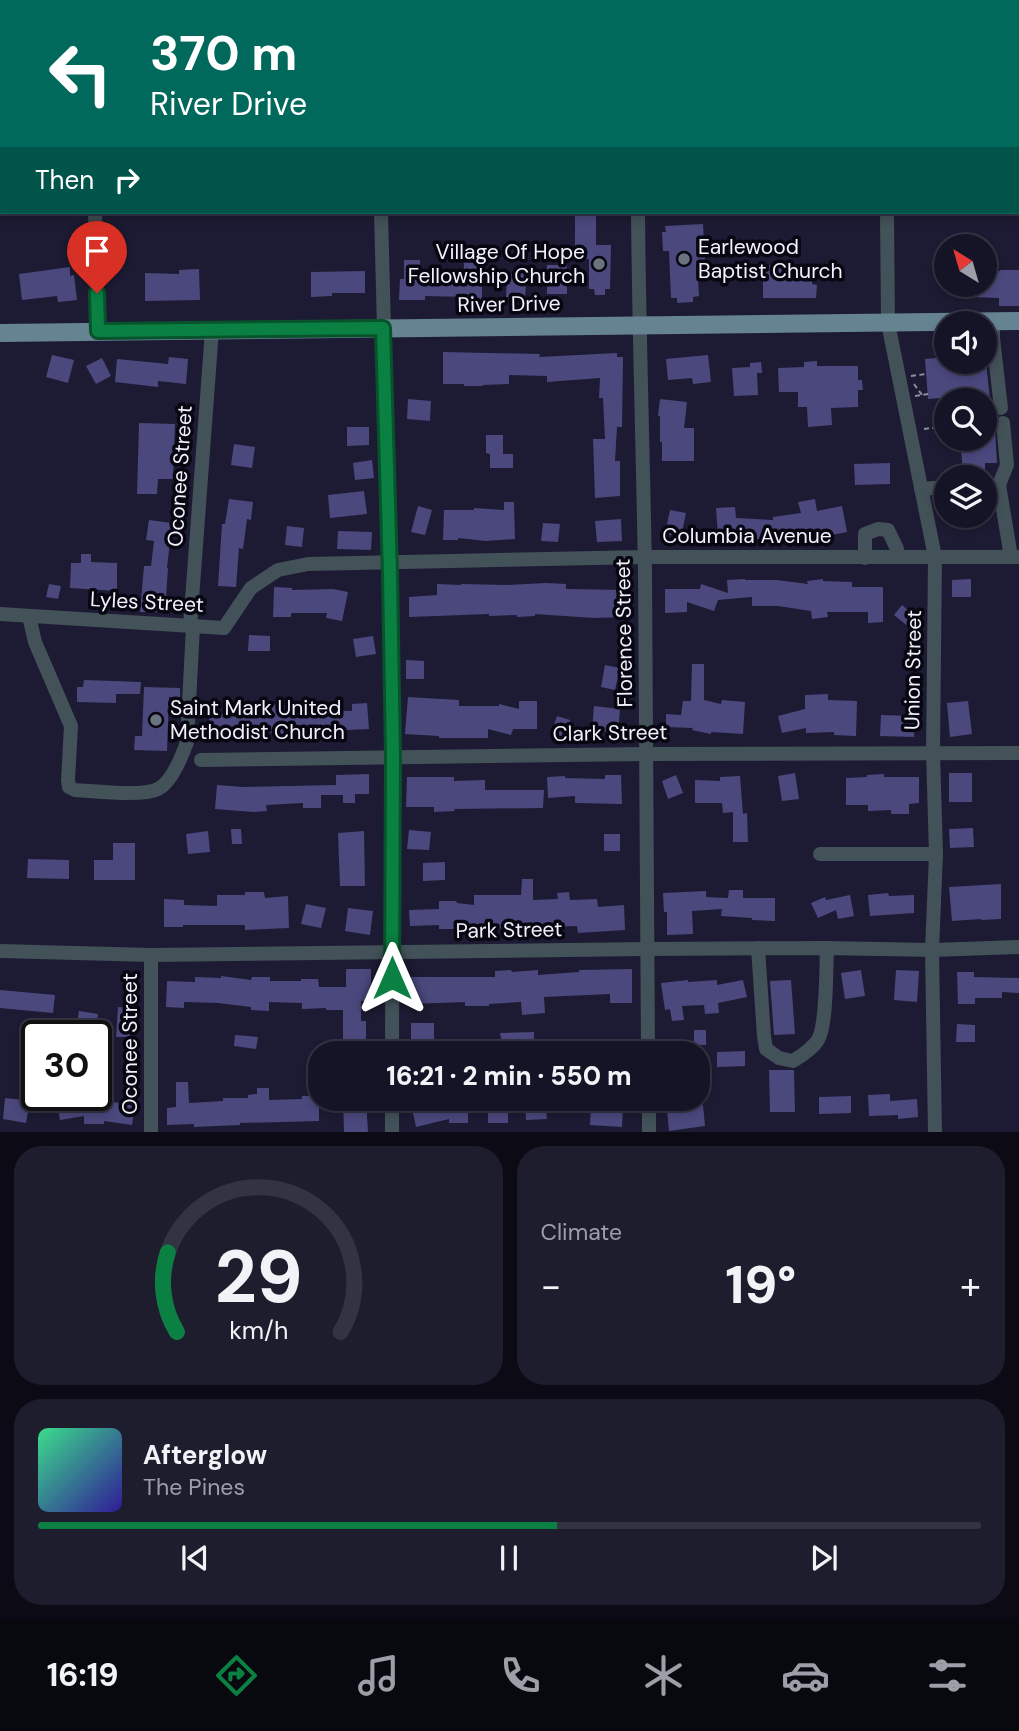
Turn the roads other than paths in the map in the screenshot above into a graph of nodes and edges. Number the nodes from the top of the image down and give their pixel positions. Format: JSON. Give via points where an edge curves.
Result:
{"nodes":[{"id":1,"x":95,"y":214,"type":"edge"},
{"id":2,"x":381,"y":214,"type":"edge"},
{"id":3,"x":638,"y":214,"type":"edge"},
{"id":4,"x":887,"y":214,"type":"edge"},
{"id":5,"x":997,"y":321,"type":"edge"},
{"id":6,"x":1019,"y":321,"type":"edge"},
{"id":7,"x":934,"y":322,"type":"edge"},
{"id":8,"x":888,"y":323,"type":"junction"},
{"id":9,"x":639,"y":325,"type":"junction"},
{"id":10,"x":383,"y":328,"type":"junction"},
{"id":11,"x":212,"y":330,"type":"junction"},
{"id":12,"x":98,"y":331,"type":"junction"},
{"id":13,"x":0,"y":332,"type":"edge"},
{"id":14,"x":997,"y":372,"type":"edge"},
{"id":15,"x":997,"y":478,"type":"edge"},
{"id":16,"x":934,"y":488,"type":"edge"},
{"id":17,"x":921,"y":489,"type":"junction"},
{"id":18,"x":997,"y":501,"type":"edge"},
{"id":19,"x":645,"y":557,"type":"junction"},
{"id":20,"x":897,"y":557,"type":"junction"},
{"id":21,"x":1015,"y":557,"type":"edge"},
{"id":22,"x":865,"y":558,"type":"junction"},
{"id":23,"x":935,"y":558,"type":"junction"},
{"id":24,"x":390,"y":563,"type":"junction"},
{"id":25,"x":0,"y":614,"type":"edge"},
{"id":26,"x":29,"y":616,"type":"junction"},
{"id":27,"x":191,"y":626,"type":"junction"},
{"id":28,"x":933,"y":753,"type":"junction"},
{"id":29,"x":1019,"y":753,"type":"edge"},
{"id":30,"x":647,"y":754,"type":"junction"},
{"id":31,"x":393,"y":757,"type":"junction"},
{"id":32,"x":201,"y":761,"type":"dead end"},
{"id":33,"x":820,"y":854,"type":"dead end"},
{"id":34,"x":936,"y":854,"type":"junction"},
{"id":35,"x":1019,"y":947,"type":"edge"},
{"id":36,"x":647,"y":948,"type":"junction"},
{"id":37,"x":758,"y":948,"type":"junction"},
{"id":38,"x":827,"y":948,"type":"junction"},
{"id":39,"x":933,"y":950,"type":"junction"},
{"id":40,"x":0,"y":951,"type":"edge"},
{"id":41,"x":392,"y":953,"type":"junction"},
{"id":42,"x":151,"y":955,"type":"junction"},
{"id":43,"x":392,"y":1041,"type":"edge"},
{"id":44,"x":648,"y":1041,"type":"edge"},
{"id":45,"x":392,"y":1111,"type":"edge"},
{"id":46,"x":649,"y":1111,"type":"edge"},
{"id":47,"x":151,"y":1132,"type":"edge"},
{"id":48,"x":392,"y":1132,"type":"edge"},
{"id":49,"x":649,"y":1132,"type":"edge"},
{"id":50,"x":935,"y":1132,"type":"edge"}],
"edges":[{"from":1,"to":12,"type":"street"},
{"from":2,"to":10,"type":"street"},
{"from":3,"to":9,"type":"street","name":"Florence Street"},
{"from":4,"to":8,"type":"street","name":"Union Street"},
{"from":5,"to":6,"type":"main road","name":"River Drive"},
{"from":7,"to":8,"type":"main road","name":"River Drive"},
{"from":8,"to":9,"type":"main road","name":"River Drive"},
{"from":8,"to":17,"type":"street","name":"Union Street"},
{"from":9,"to":10,"type":"main road","name":"River Drive"},
{"from":9,"to":19,"type":"street","name":"Florence Street"},
{"from":10,"to":11,"type":"main road","name":"River Drive"},
{"from":10,"to":24,"type":"street"},
{"from":11,"to":12,"type":"main road","name":"River Drive"},
{"from":11,"to":27,"type":"street","name":"Oconee Street"},
{"from":12,"to":13,"type":"main road","name":"River Drive"},
{"from":14,"to":15,"type":"street","via":[[1007,465]]},
{"from":16,"to":17,"type":"street"},
{"from":17,"to":23,"type":"street","name":"Union Street"},
{"from":18,"to":21,"type":"street"},
{"from":19,"to":22,"type":"street","name":"Columbia Avenue"},
{"from":19,"to":24,"type":"street","name":"Columbia Avenue"},
{"from":19,"to":30,"type":"street","name":"Florence Street"},
{"from":20,"to":22,"type":"street","name":"Columbia Avenue"},
{"from":20,"to":22,"type":"street","via":[[888,530],[878,529],[865,534]]},
{"from":20,"to":23,"type":"street","name":"Columbia Avenue"},
{"from":21,"to":23,"type":"street","name":"Columbia Avenue"},
{"from":23,"to":28,"type":"street","name":"Union Street"},
{"from":24,"to":27,"type":"street","name":"Lyles Street","via":[[308,564],[278,570],[251,588],[224,628]]},
{"from":24,"to":31,"type":"street"},
{"from":25,"to":26,"type":"street","name":"Lyles Street"},
{"from":26,"to":27,"type":"street","name":"Lyles Street"},
{"from":26,"to":27,"type":"street","name":"Oconee Street","via":[[35,642],[71,726],[68,780],[75,790],[147,793],[161,788],[181,760],[187,742]]},
{"from":28,"to":29,"type":"street","name":"Clark Street"},
{"from":28,"to":30,"type":"street","name":"Clark Street"},
{"from":28,"to":34,"type":"street","name":"Union Street"},
{"from":30,"to":31,"type":"street","name":"Clark Street"},
{"from":30,"to":36,"type":"street","name":"Florence Street"},
{"from":31,"to":32,"type":"street","name":"Clark Street"},
{"from":31,"to":41,"type":"street"},
{"from":33,"to":34,"type":"street"},
{"from":34,"to":39,"type":"street","name":"Union Street"},
{"from":35,"to":39,"type":"street","name":"Park Street"},
{"from":36,"to":37,"type":"street","name":"Park Street"},
{"from":36,"to":41,"type":"street","name":"Park Street"},
{"from":36,"to":44,"type":"street","name":"Florence Street"},
{"from":37,"to":38,"type":"street","name":"Park Street"},
{"from":37,"to":38,"type":"street","via":[[766,1049],[793,1061],[819,1039]]},
{"from":38,"to":39,"type":"street","name":"Park Street"},
{"from":39,"to":50,"type":"street","name":"Union Street"},
{"from":40,"to":42,"type":"street","name":"Park Street"},
{"from":41,"to":42,"type":"street","name":"Park Street"},
{"from":41,"to":43,"type":"street"},
{"from":42,"to":47,"type":"street","name":"Oconee Street"},
{"from":45,"to":48,"type":"street"},
{"from":46,"to":49,"type":"street"}]}
